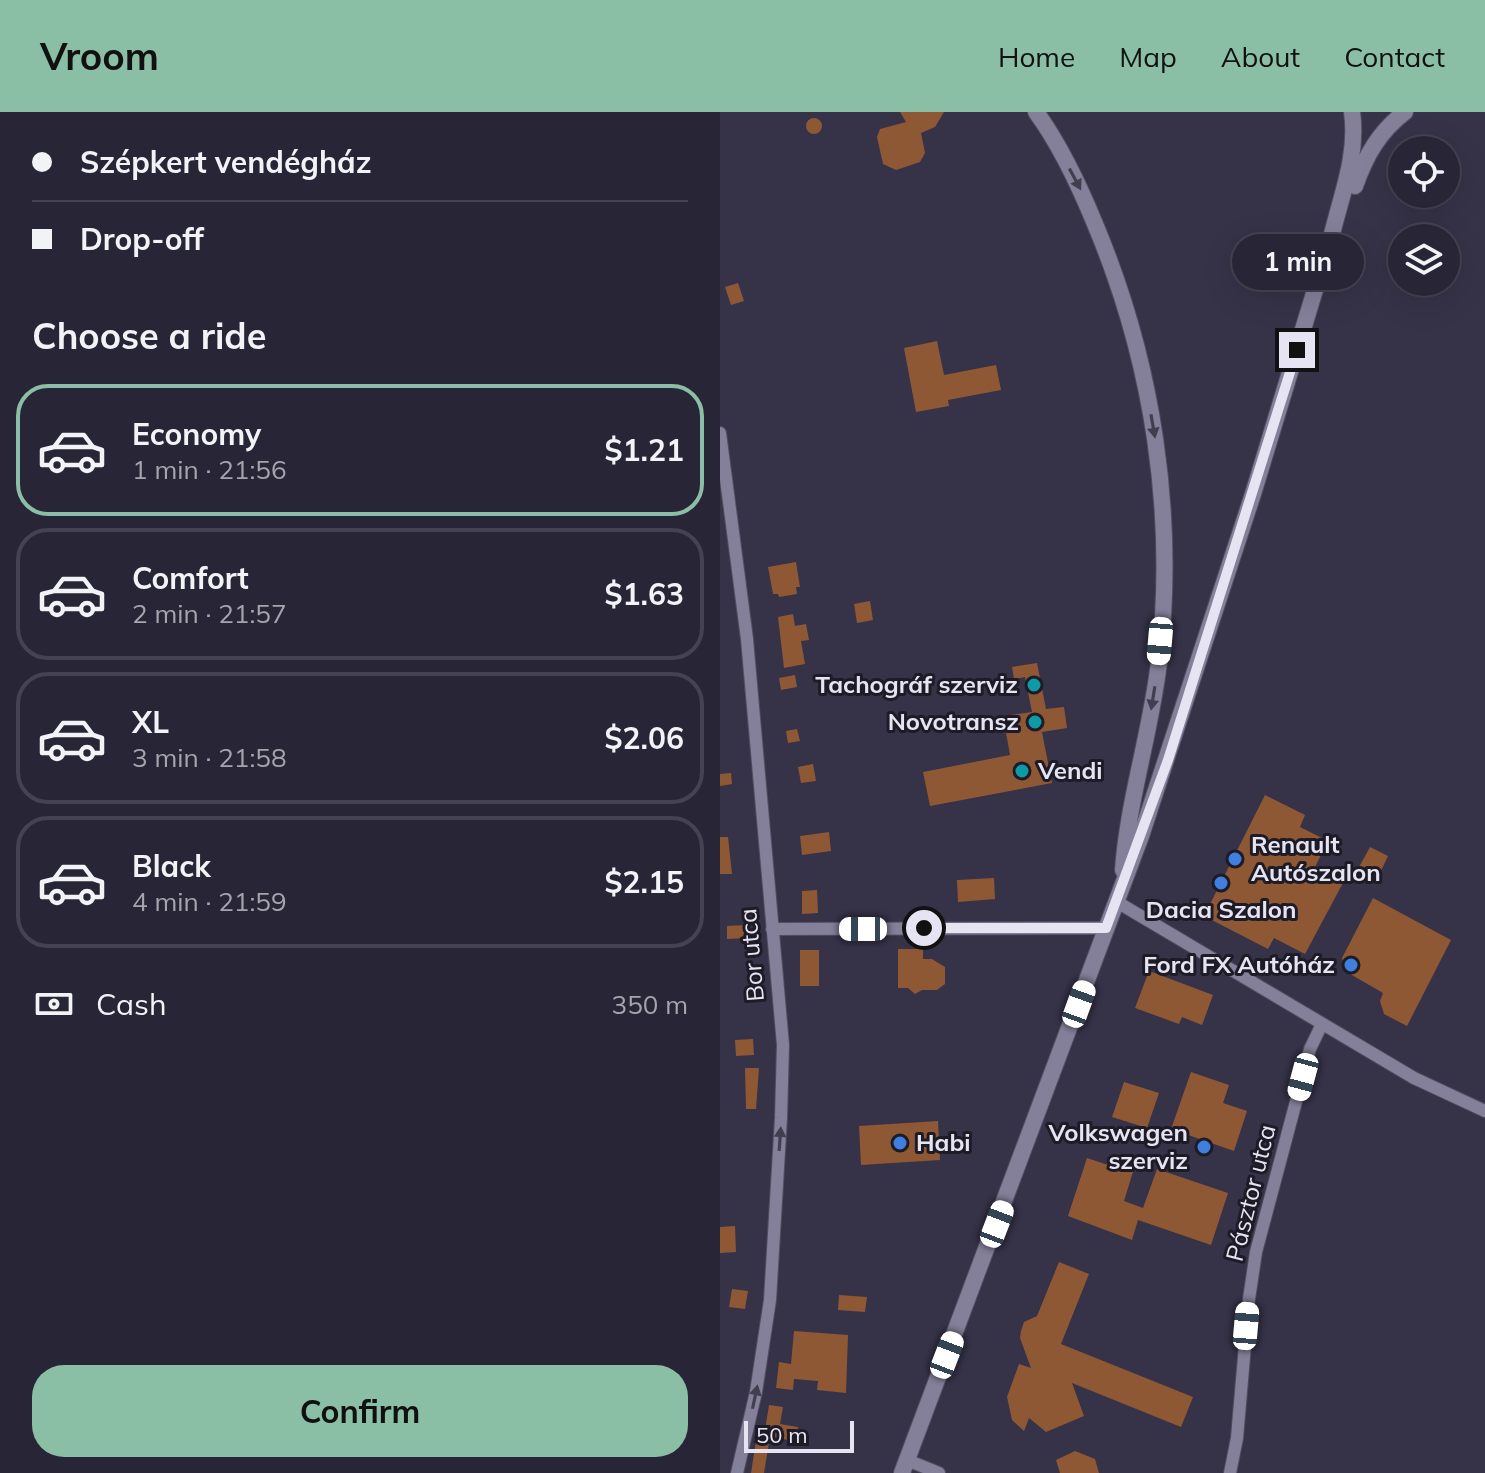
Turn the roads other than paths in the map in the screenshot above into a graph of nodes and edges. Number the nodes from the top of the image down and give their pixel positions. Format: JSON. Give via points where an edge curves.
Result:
{"nodes":[{"id":1,"x":1036,"y":112,"type":"edge"},
{"id":2,"x":1352,"y":112,"type":"edge"},
{"id":3,"x":1405,"y":112,"type":"edge"},
{"id":4,"x":1332,"y":234,"type":"junction"},
{"id":5,"x":720,"y":433,"type":"edge"},
{"id":6,"x":1119,"y":895,"type":"junction"},
{"id":7,"x":1106,"y":928,"type":"junction"},
{"id":8,"x":772,"y":929,"type":"junction"},
{"id":9,"x":1322,"y":1024,"type":"junction"},
{"id":10,"x":1485,"y":1111,"type":"edge"},
{"id":11,"x":904,"y":1466,"type":"edge"},
{"id":12,"x":737,"y":1473,"type":"edge"},
{"id":13,"x":939,"y":1473,"type":"edge"},
{"id":14,"x":1230,"y":1473,"type":"edge"}],
"edges":[{"from":1,"to":6,"type":"street","one_way":true,"via":[[1082,192],[1111,261],[1132,331],[1158,457],[1165,573],[1161,634]]},
{"from":2,"to":4,"type":"street","via":[[1351,165]]},
{"from":3,"to":4,"type":"street","via":[[1371,147]]},
{"from":4,"to":6,"type":"street","via":[[1172,745]]},
{"from":5,"to":8,"type":"street","name":"Bor utca","via":[[747,639]]},
{"from":6,"to":7,"type":"street"},
{"from":6,"to":9,"type":"street","via":[[1177,937]]},
{"from":7,"to":8,"type":"street"},
{"from":7,"to":11,"type":"street"},
{"from":12,"to":8,"type":"street","name":"Bor utca","one_way":true,"via":[[770,1300],[779,1161],[783,1045]]},
{"from":9,"to":10,"type":"street","via":[[1414,1078]]},
{"from":9,"to":14,"type":"street","name":"Pásztor utca","via":[[1310,1049],[1256,1252]]},
{"from":11,"to":13,"type":"street"}]}
